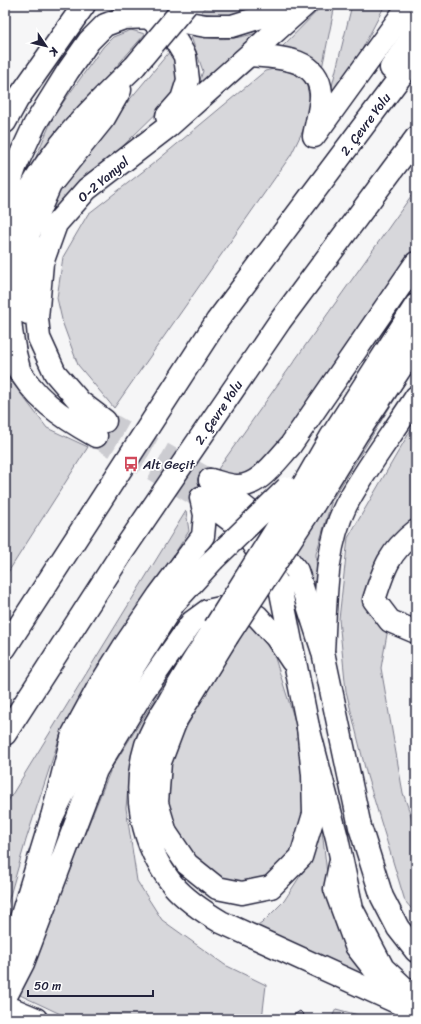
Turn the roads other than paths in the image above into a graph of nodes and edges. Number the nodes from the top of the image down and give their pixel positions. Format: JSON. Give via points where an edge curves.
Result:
{"nodes":[{"id":1,"x":84,"y":5,"type":"edge"},
{"id":2,"x":186,"y":5,"type":"edge"},
{"id":3,"x":275,"y":5,"type":"edge"},
{"id":4,"x":305,"y":5,"type":"edge"},
{"id":5,"x":409,"y":5,"type":"edge"},
{"id":6,"x":148,"y":17,"type":"junction"},
{"id":7,"x":416,"y":31,"type":"edge"},
{"id":8,"x":250,"y":55,"type":"junction"},
{"id":9,"x":416,"y":56,"type":"edge"},
{"id":10,"x":135,"y":66,"type":"junction"},
{"id":11,"x":5,"y":122,"type":"edge"},
{"id":12,"x":35,"y":124,"type":"junction"},
{"id":13,"x":416,"y":138,"type":"edge"},
{"id":14,"x":146,"y":144,"type":"junction"},
{"id":15,"x":416,"y":156,"type":"edge"},
{"id":16,"x":5,"y":169,"type":"edge"},
{"id":17,"x":5,"y":197,"type":"edge"},
{"id":18,"x":416,"y":263,"type":"edge"},
{"id":19,"x":416,"y":305,"type":"edge"},
{"id":20,"x":280,"y":320,"type":"junction"},
{"id":21,"x":217,"y":321,"type":"junction"},
{"id":22,"x":39,"y":338,"type":"junction"},
{"id":23,"x":5,"y":343,"type":"edge"},
{"id":24,"x":416,"y":345,"type":"edge"},
{"id":25,"x":20,"y":373,"type":"junction"},
{"id":26,"x":416,"y":397,"type":"edge"},
{"id":27,"x":205,"y":489,"type":"junction"},
{"id":28,"x":299,"y":496,"type":"junction"},
{"id":29,"x":416,"y":531,"type":"edge"},
{"id":30,"x":221,"y":632,"type":"junction"},
{"id":31,"x":416,"y":632,"type":"edge"},
{"id":32,"x":5,"y":648,"type":"edge"},
{"id":33,"x":323,"y":652,"type":"junction"},
{"id":34,"x":297,"y":668,"type":"junction"},
{"id":35,"x":308,"y":727,"type":"junction"},
{"id":36,"x":5,"y":734,"type":"edge"},
{"id":37,"x":52,"y":817,"type":"junction"},
{"id":38,"x":416,"y":951,"type":"edge"},
{"id":39,"x":5,"y":978,"type":"edge"},
{"id":40,"x":5,"y":998,"type":"edge"},
{"id":41,"x":416,"y":999,"type":"edge"},
{"id":42,"x":5,"y":1006,"type":"edge"},
{"id":43,"x":416,"y":1012,"type":"edge"},
{"id":44,"x":36,"y":1019,"type":"edge"}],
"edges":[{"from":1,"to":11,"type":"main road","via":[[30,81]]},
{"from":2,"to":10,"type":"main road","bridge":true},
{"from":3,"to":6,"type":"main road","via":[[258,18],[232,26],[206,26]]},
{"from":4,"to":8,"type":"main road","name":"O-2 Yanyol"},
{"from":5,"to":8,"type":"main road","via":[[314,136],[322,93],[315,74],[300,62],[281,57]]},
{"from":6,"to":12,"type":"main road","via":[[124,18],[104,25],[72,65]]},
{"from":6,"to":14,"type":"main road","via":[[173,36],[186,56],[188,80],[182,98]]},
{"from":7,"to":21,"type":"main road"},
{"from":8,"to":14,"type":"main road","name":"O-2 Yanyol"},
{"from":9,"to":21,"type":"main road","name":"2. Çevre Yolu"},
{"from":10,"to":22,"type":"main road","via":[[104,118],[50,185],[29,233],[23,271],[28,314]]},
{"from":10,"to":25,"type":"main road","via":[[92,107],[41,170],[14,222],[8,302],[13,350]]},
{"from":12,"to":16,"type":"main road"},
{"from":12,"to":17,"type":"main road","via":[[16,164]]},
{"from":13,"to":20,"type":"main road","name":"2. Çevre Yolu"},
{"from":14,"to":22,"type":"main road","name":"O-2 Yanyol","via":[[87,189],[56,224],[42,263],[37,318]]},
{"from":15,"to":20,"type":"main road"},
{"from":18,"to":27,"type":"main road","via":[[290,446],[265,473],[247,485]]},
{"from":19,"to":28,"type":"main road","via":[[331,437]]},
{"from":20,"to":36,"type":"main road","name":"2. Çevre Yolu","via":[[123,551]]},
{"from":21,"to":32,"type":"main road","name":"2. Çevre Yolu"},
{"from":22,"to":25,"type":"main road","name":"O-2 Yanyol","via":[[55,373],[100,429],[67,420],[41,398]]},
{"from":23,"to":25,"type":"main road"},
{"from":24,"to":28,"type":"main road","via":[[357,434]]},
{"from":26,"to":33,"type":"main road","via":[[346,506],[335,539],[330,568]]},
{"from":27,"to":33,"type":"main road","via":[[248,510],[297,572]]},
{"from":27,"to":34,"type":"main road","via":[[252,543],[280,587]]},
{"from":27,"to":37,"type":"main road","via":[[203,536],[123,648],[73,734]]},
{"from":28,"to":30,"type":"main road","bridge":true},
{"from":28,"to":37,"type":"main road","bridge":true,"via":[[213,560],[174,603],[91,738]]},
{"from":29,"to":31,"type":"main road","via":[[400,543],[383,570],[374,600],[390,622]]},
{"from":30,"to":35,"type":"main road","via":[[176,720],[160,762],[157,803],[166,833],[187,864],[217,888],[242,893],[271,887],[300,857],[314,814]]},
{"from":30,"to":43,"type":"main road","via":[[182,678],[146,744],[140,769],[139,794],[143,826],[150,846],[174,885],[205,912],[221,922]]},
{"from":33,"to":38,"type":"main road","via":[[360,827],[382,897],[398,928]]},
{"from":34,"to":35,"type":"main road"},
{"from":34,"to":40,"type":"main road","via":[[276,637],[257,616],[240,607],[208,611],[192,622],[143,692],[96,770],[23,964]]},
{"from":35,"to":41,"type":"main road","via":[[352,909],[383,968]]},
{"from":37,"to":39,"type":"main road","via":[[7,964]]},
{"from":42,"to":44,"type":"main road"}]}
